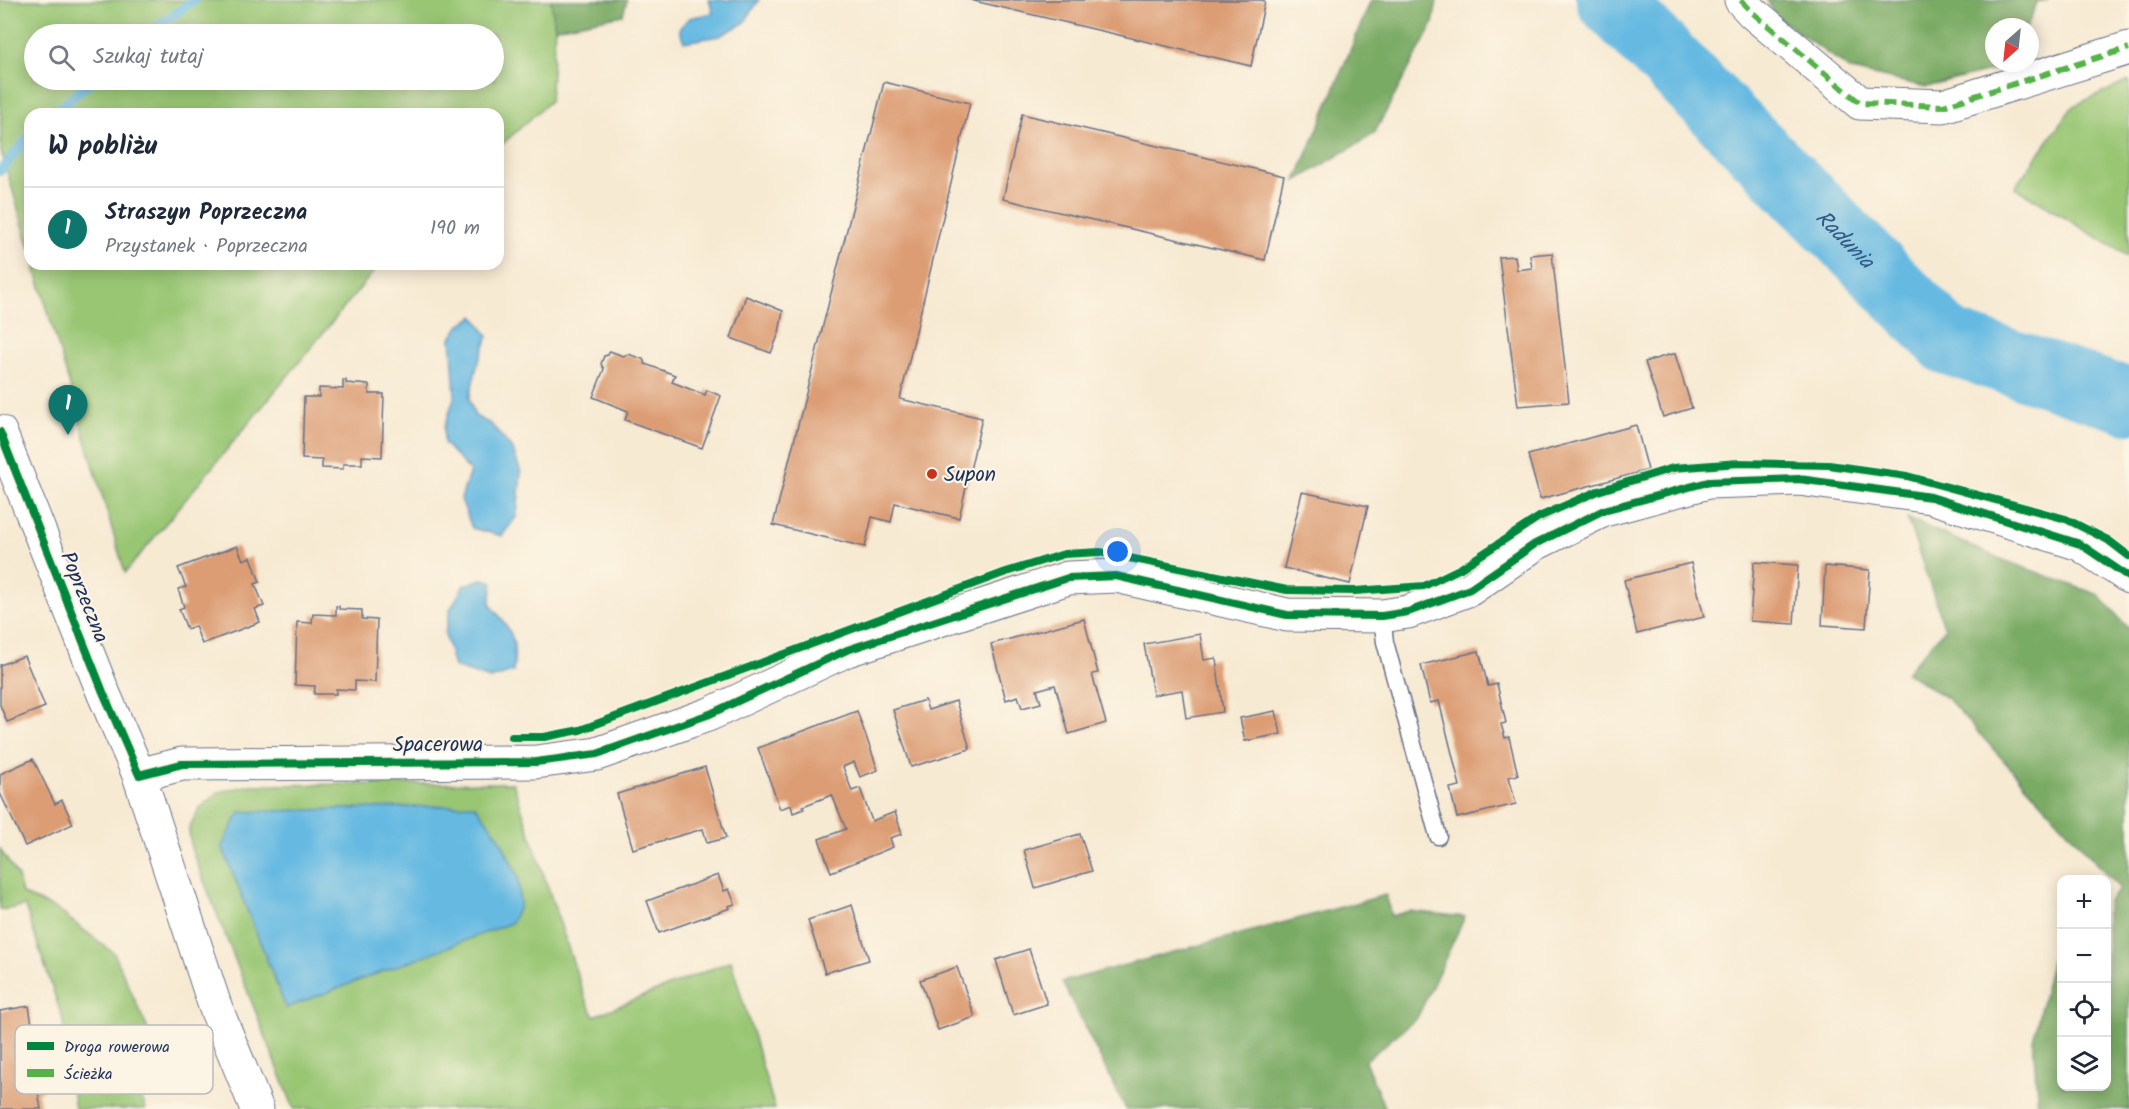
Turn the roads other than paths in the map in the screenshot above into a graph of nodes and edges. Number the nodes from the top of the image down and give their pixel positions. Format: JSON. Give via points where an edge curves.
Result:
{"nodes":[{"id":1,"x":1741,"y":0,"type":"edge"},
{"id":2,"x":2129,"y":48,"type":"edge"},
{"id":3,"x":0,"y":432,"type":"edge"},
{"id":4,"x":2129,"y":577,"type":"edge"},
{"id":5,"x":1382,"y":615,"type":"junction"},
{"id":6,"x":139,"y":775,"type":"junction"},
{"id":7,"x":1438,"y":836,"type":"dead end"},
{"id":8,"x":256,"y":1109,"type":"edge"}],
"edges":[{"from":1,"to":2,"type":"street","via":[[1860,102],[1943,106]]},
{"from":3,"to":6,"type":"street","name":"Poprzeczna"},
{"from":4,"to":5,"type":"street","name":"Spacerowa","via":[[2080,544],[1931,498],[1799,478],[1708,482],[1604,510],[1535,544],[1470,589],[1408,612]]},
{"from":5,"to":6,"type":"street","name":"Spacerowa","via":[[1287,615],[1116,576],[1068,579],[847,650],[710,714],[597,754],[536,762],[182,764]]},
{"from":5,"to":7,"type":"lane","via":[[1385,642]]},
{"from":6,"to":8,"type":"street","name":"Poprzeczna","via":[[215,1006]]}]}
